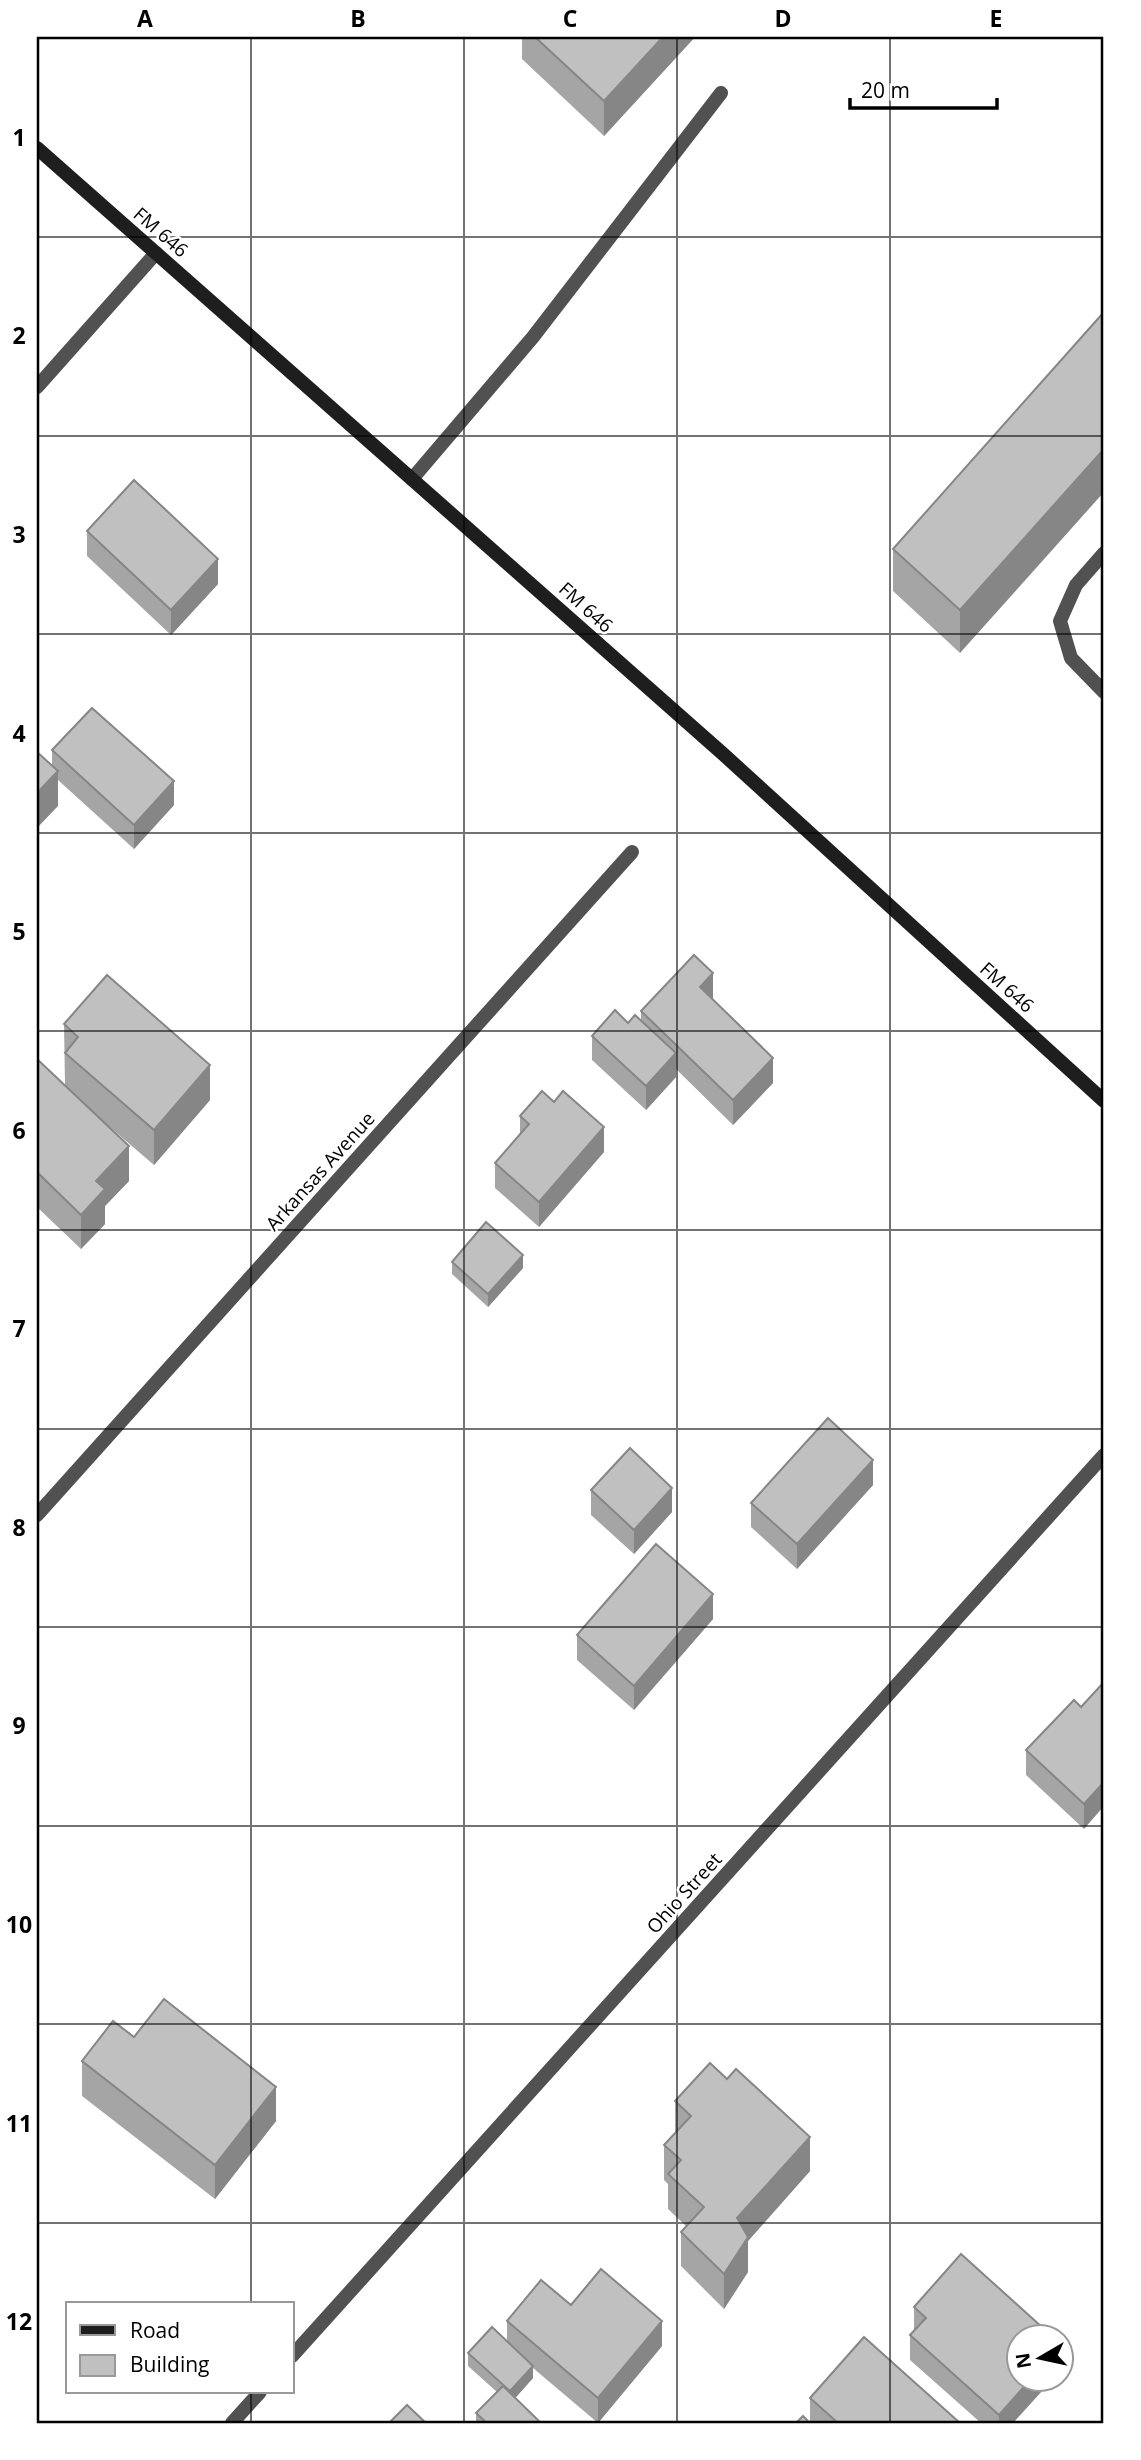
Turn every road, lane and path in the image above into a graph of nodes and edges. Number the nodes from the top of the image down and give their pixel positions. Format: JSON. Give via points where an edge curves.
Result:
{"nodes":[{"id":1,"x":721,"y":93,"type":"dead end"},
{"id":2,"x":37,"y":148,"type":"edge"},
{"id":3,"x":156,"y":253,"type":"junction"},
{"id":4,"x":37,"y":387,"type":"edge"},
{"id":5,"x":412,"y":479,"type":"junction"},
{"id":6,"x":1104,"y":554,"type":"edge"},
{"id":7,"x":1104,"y":692,"type":"edge"},
{"id":8,"x":632,"y":852,"type":"dead end"},
{"id":9,"x":1104,"y":1101,"type":"edge"},
{"id":10,"x":1104,"y":1455,"type":"edge"},
{"id":11,"x":37,"y":1515,"type":"edge"},
{"id":12,"x":294,"y":2354,"type":"edge"},
{"id":13,"x":258,"y":2394,"type":"edge"},
{"id":14,"x":232,"y":2423,"type":"edge"}],
"edges":[{"from":1,"to":5,"type":"street","via":[[533,337]]},
{"from":2,"to":3,"type":"main road","name":"FM 646","number":"FM 646"},
{"from":3,"to":4,"type":"street"},
{"from":3,"to":5,"type":"main road","name":"FM 646","number":"FM 646"},
{"from":5,"to":9,"type":"main road","name":"FM 646","number":"FM 646"},
{"from":6,"to":7,"type":"street","via":[[1076,585],[1060,621],[1070,658]]},
{"from":8,"to":11,"type":"street","name":"Arkansas Avenue"},
{"from":10,"to":12,"type":"street","name":"Ohio Street"},
{"from":13,"to":14,"type":"street"}]}
